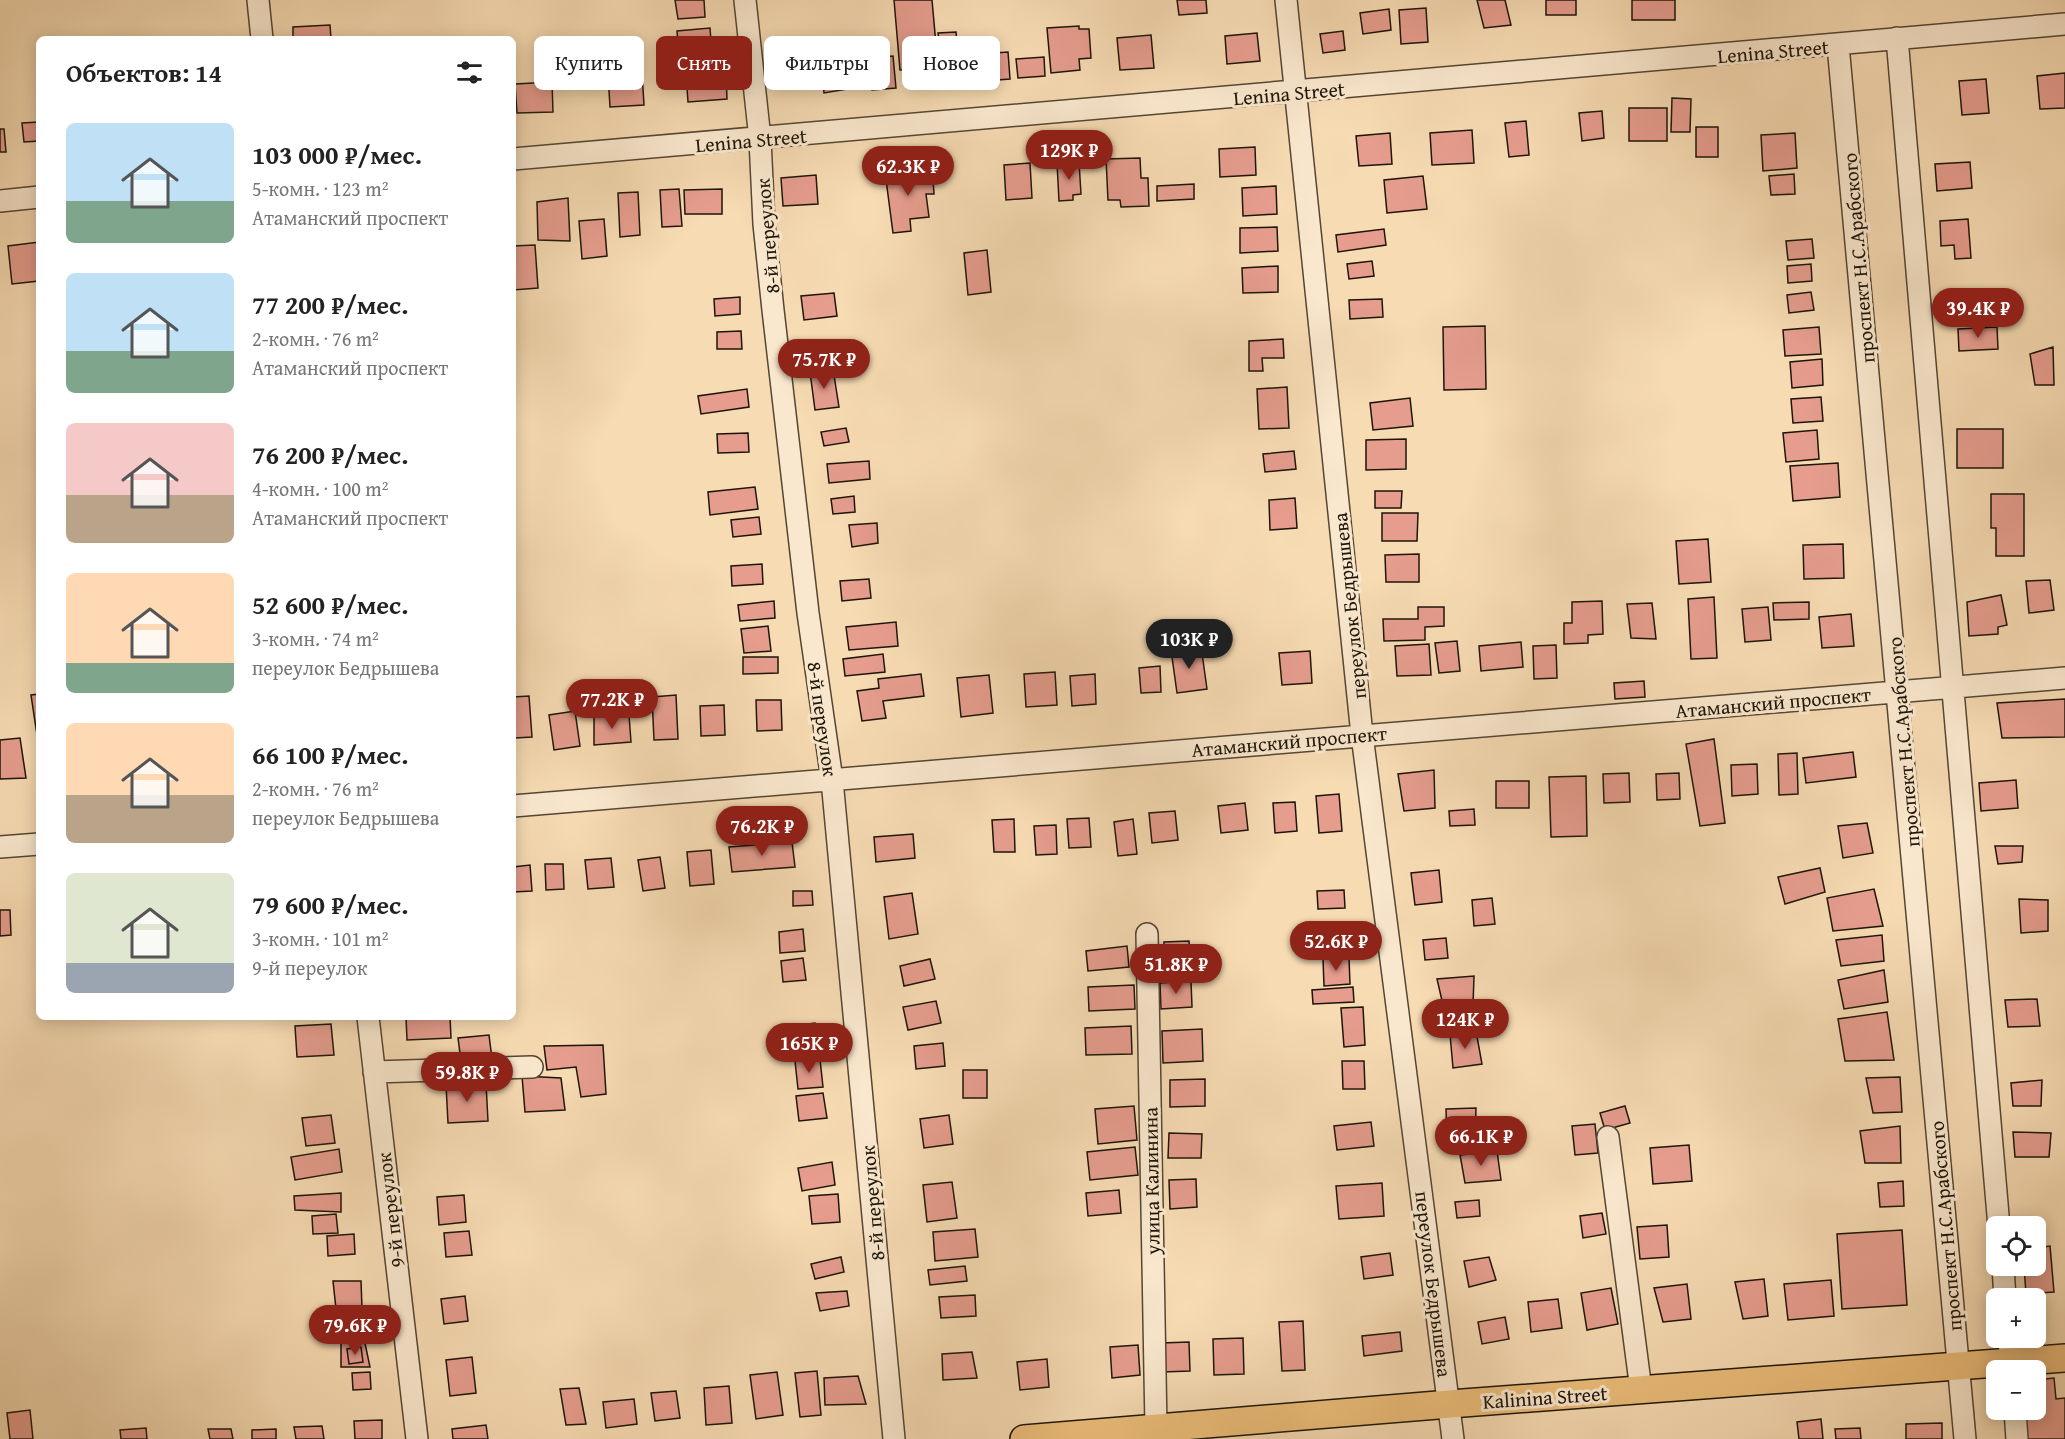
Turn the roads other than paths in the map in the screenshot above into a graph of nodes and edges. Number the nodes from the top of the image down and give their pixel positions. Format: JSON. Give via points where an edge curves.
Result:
{"nodes":[{"id":1,"x":258,"y":0,"type":"edge"},
{"id":2,"x":745,"y":0,"type":"edge"},
{"id":3,"x":1286,"y":0,"type":"edge"},
{"id":4,"x":2065,"y":24,"type":"edge"},
{"id":5,"x":262,"y":36,"type":"edge"},
{"id":6,"x":1897,"y":38,"type":"junction"},
{"id":7,"x":1838,"y":45,"type":"junction"},
{"id":8,"x":1297,"y":93,"type":"junction"},
{"id":9,"x":760,"y":140,"type":"junction"},
{"id":10,"x":516,"y":159,"type":"edge"},
{"id":11,"x":36,"y":197,"type":"edge"},
{"id":12,"x":0,"y":201,"type":"edge"},
{"id":13,"x":2065,"y":678,"type":"edge"},
{"id":14,"x":1953,"y":686,"type":"junction"},
{"id":15,"x":1899,"y":692,"type":"junction"},
{"id":16,"x":1362,"y":735,"type":"junction"},
{"id":17,"x":832,"y":780,"type":"junction"},
{"id":18,"x":516,"y":806,"type":"edge"},
{"id":19,"x":36,"y":844,"type":"edge"},
{"id":20,"x":0,"y":847,"type":"edge"},
{"id":21,"x":1147,"y":934,"type":"dead end"},
{"id":22,"x":368,"y":1020,"type":"edge"},
{"id":23,"x":532,"y":1067,"type":"dead end"},
{"id":24,"x":374,"y":1072,"type":"junction"},
{"id":25,"x":1608,"y":1137,"type":"dead end"},
{"id":26,"x":1998,"y":1216,"type":"edge"},
{"id":27,"x":2010,"y":1357,"type":"edge"},
{"id":28,"x":2065,"y":1358,"type":"edge"},
{"id":29,"x":1958,"y":1367,"type":"junction"},
{"id":30,"x":1641,"y":1390,"type":"junction"},
{"id":31,"x":1450,"y":1404,"type":"junction"},
{"id":32,"x":2016,"y":1420,"type":"edge"},
{"id":33,"x":1156,"y":1428,"type":"junction"},
{"id":34,"x":417,"y":1439,"type":"edge"},
{"id":35,"x":894,"y":1439,"type":"edge"},
{"id":36,"x":1024,"y":1439,"type":"edge"},
{"id":37,"x":1454,"y":1439,"type":"edge"},
{"id":38,"x":1965,"y":1439,"type":"edge"},
{"id":39,"x":2017,"y":1439,"type":"edge"}],
"edges":[{"from":1,"to":5,"type":"street"},
{"from":2,"to":9,"type":"street","name":"8-й переулок"},
{"from":3,"to":8,"type":"street","name":"переулок Бедрышева"},
{"from":4,"to":6,"type":"street","name":"Lenina Street"},
{"from":6,"to":7,"type":"street","name":"Lenina Street"},
{"from":6,"to":14,"type":"street"},
{"from":7,"to":8,"type":"street","name":"Lenina Street"},
{"from":7,"to":15,"type":"street","name":"проспект Н.С.Арабского"},
{"from":8,"to":9,"type":"street","name":"Lenina Street"},
{"from":8,"to":16,"type":"street","name":"переулок Бедрышева"},
{"from":9,"to":10,"type":"street","name":"Lenina Street"},
{"from":9,"to":17,"type":"street","name":"8-й переулок","via":[[773,310],[808,613]]},
{"from":11,"to":12,"type":"street"},
{"from":13,"to":14,"type":"street","name":"Атаманский проспект"},
{"from":14,"to":15,"type":"street","name":"Атаманский проспект"},
{"from":14,"to":26,"type":"street"},
{"from":15,"to":16,"type":"street","name":"Атаманский проспект"},
{"from":15,"to":29,"type":"street","name":"проспект Н.С.Арабского"},
{"from":16,"to":17,"type":"street","name":"Атаманский проспект"},
{"from":16,"to":31,"type":"street","name":"переулок Бедрышева"},
{"from":17,"to":18,"type":"street","name":"Атаманский проспект"},
{"from":17,"to":35,"type":"street","name":"8-й переулок"},
{"from":19,"to":20,"type":"street"},
{"from":21,"to":33,"type":"street","name":"улица Калинина"},
{"from":22,"to":24,"type":"street","name":"9-й переулок"},
{"from":23,"to":24,"type":"street"},
{"from":24,"to":34,"type":"street","name":"9-й переулок"},
{"from":25,"to":30,"type":"street"},
{"from":27,"to":28,"type":"main road","name":"Kalinina Street"},
{"from":27,"to":29,"type":"main road","name":"Kalinina Street"},
{"from":29,"to":30,"type":"main road","name":"Kalinina Street"},
{"from":29,"to":38,"type":"street","name":"проспект Н.С.Арабского"},
{"from":30,"to":31,"type":"main road","name":"Kalinina Street"},
{"from":31,"to":33,"type":"main road","name":"Kalinina Street"},
{"from":31,"to":37,"type":"street","name":"переулок Бедрышева"},
{"from":32,"to":39,"type":"street"},
{"from":33,"to":36,"type":"main road","name":"Kalinina Street"}]}
